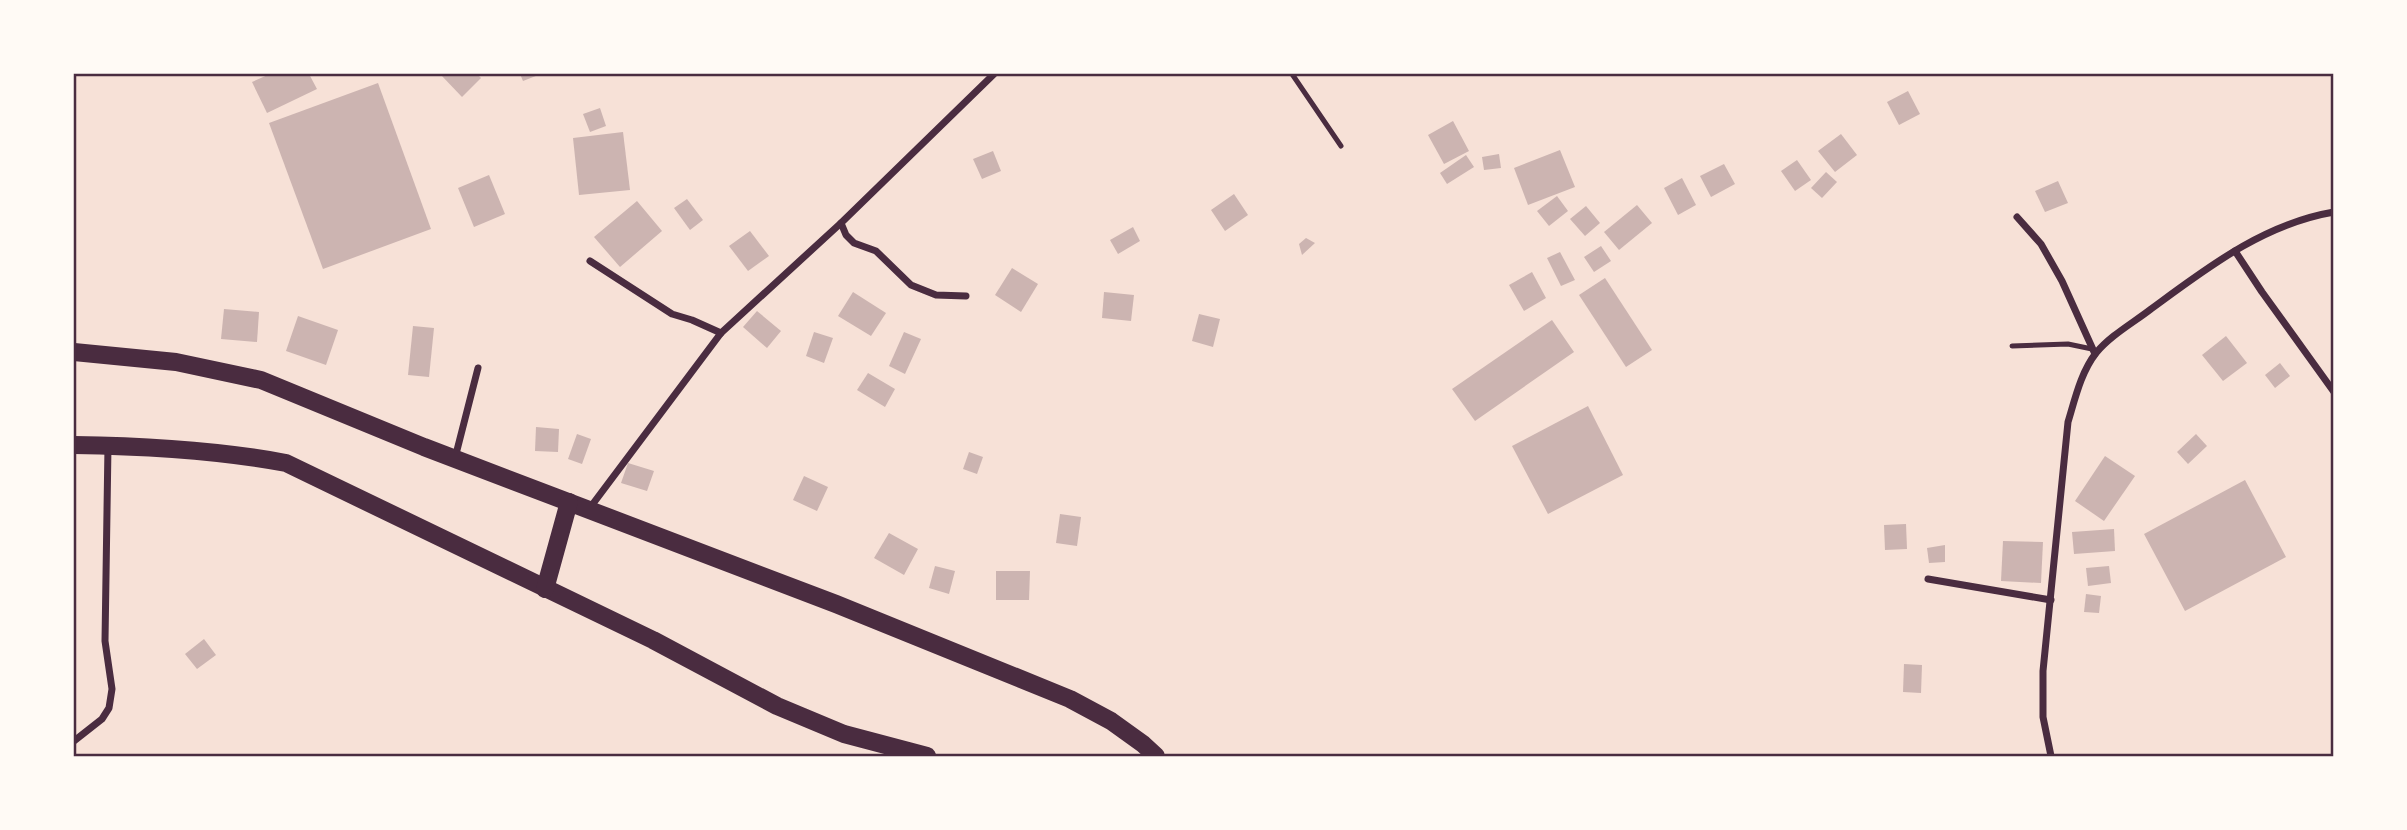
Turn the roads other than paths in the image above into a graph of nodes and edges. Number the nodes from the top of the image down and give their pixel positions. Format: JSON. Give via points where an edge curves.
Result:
{"nodes":[{"id":1,"x":994,"y":74,"type":"edge"},
{"id":2,"x":1292,"y":74,"type":"edge"},
{"id":3,"x":1341,"y":146,"type":"dead end"},
{"id":4,"x":2333,"y":212,"type":"edge"},
{"id":5,"x":2017,"y":217,"type":"dead end"},
{"id":6,"x":841,"y":223,"type":"junction"},
{"id":7,"x":2235,"y":251,"type":"junction"},
{"id":8,"x":590,"y":261,"type":"dead end"},
{"id":9,"x":966,"y":296,"type":"dead end"},
{"id":10,"x":721,"y":333,"type":"junction"},
{"id":11,"x":2012,"y":346,"type":"dead end"},
{"id":12,"x":2094,"y":351,"type":"junction"},
{"id":13,"x":74,"y":352,"type":"edge"},
{"id":14,"x":478,"y":368,"type":"dead end"},
{"id":15,"x":2333,"y":392,"type":"edge"},
{"id":16,"x":74,"y":445,"type":"edge"},
{"id":17,"x":108,"y":445,"type":"junction"},
{"id":18,"x":455,"y":459,"type":"junction"},
{"id":19,"x":569,"y":502,"type":"junction"},
{"id":20,"x":589,"y":510,"type":"junction"},
{"id":21,"x":1928,"y":579,"type":"dead end"},
{"id":22,"x":545,"y":589,"type":"junction"},
{"id":23,"x":2051,"y":600,"type":"junction"},
{"id":24,"x":74,"y":741,"type":"edge"},
{"id":25,"x":927,"y":757,"type":"edge"},
{"id":26,"x":1156,"y":757,"type":"edge"},
{"id":27,"x":2051,"y":757,"type":"edge"}],
"edges":[{"from":1,"to":6,"type":"street"},
{"from":2,"to":3,"type":"lane"},
{"from":4,"to":7,"type":"street","via":[[2304,217]]},
{"from":5,"to":12,"type":"street","via":[[2041,244]]},
{"from":6,"to":9,"type":"street","via":[[854,243],[876,251],[911,285],[936,295]]},
{"from":6,"to":10,"type":"street"},
{"from":7,"to":12,"type":"street"},
{"from":7,"to":15,"type":"street"},
{"from":8,"to":10,"type":"street","via":[[672,314]]},
{"from":10,"to":20,"type":"street"},
{"from":11,"to":12,"type":"lane","via":[[2068,344]]},
{"from":12,"to":23,"type":"street","via":[[2068,422]]},
{"from":13,"to":18,"type":"highway","via":[[176,362],[261,380]]},
{"from":14,"to":18,"type":"street"},
{"from":16,"to":17,"type":"highway"},
{"from":17,"to":22,"type":"highway","via":[[286,463]]},
{"from":17,"to":24,"type":"street","via":[[105,641],[112,689],[102,719]]},
{"from":18,"to":19,"type":"highway"},
{"from":19,"to":20,"type":"highway"},
{"from":19,"to":22,"type":"highway"},
{"from":20,"to":26,"type":"highway","via":[[1070,699],[1111,720]]},
{"from":21,"to":23,"type":"street"},
{"from":22,"to":25,"type":"highway","via":[[777,706],[844,734]]},
{"from":23,"to":27,"type":"street","via":[[2043,671],[2043,717]]}]}
